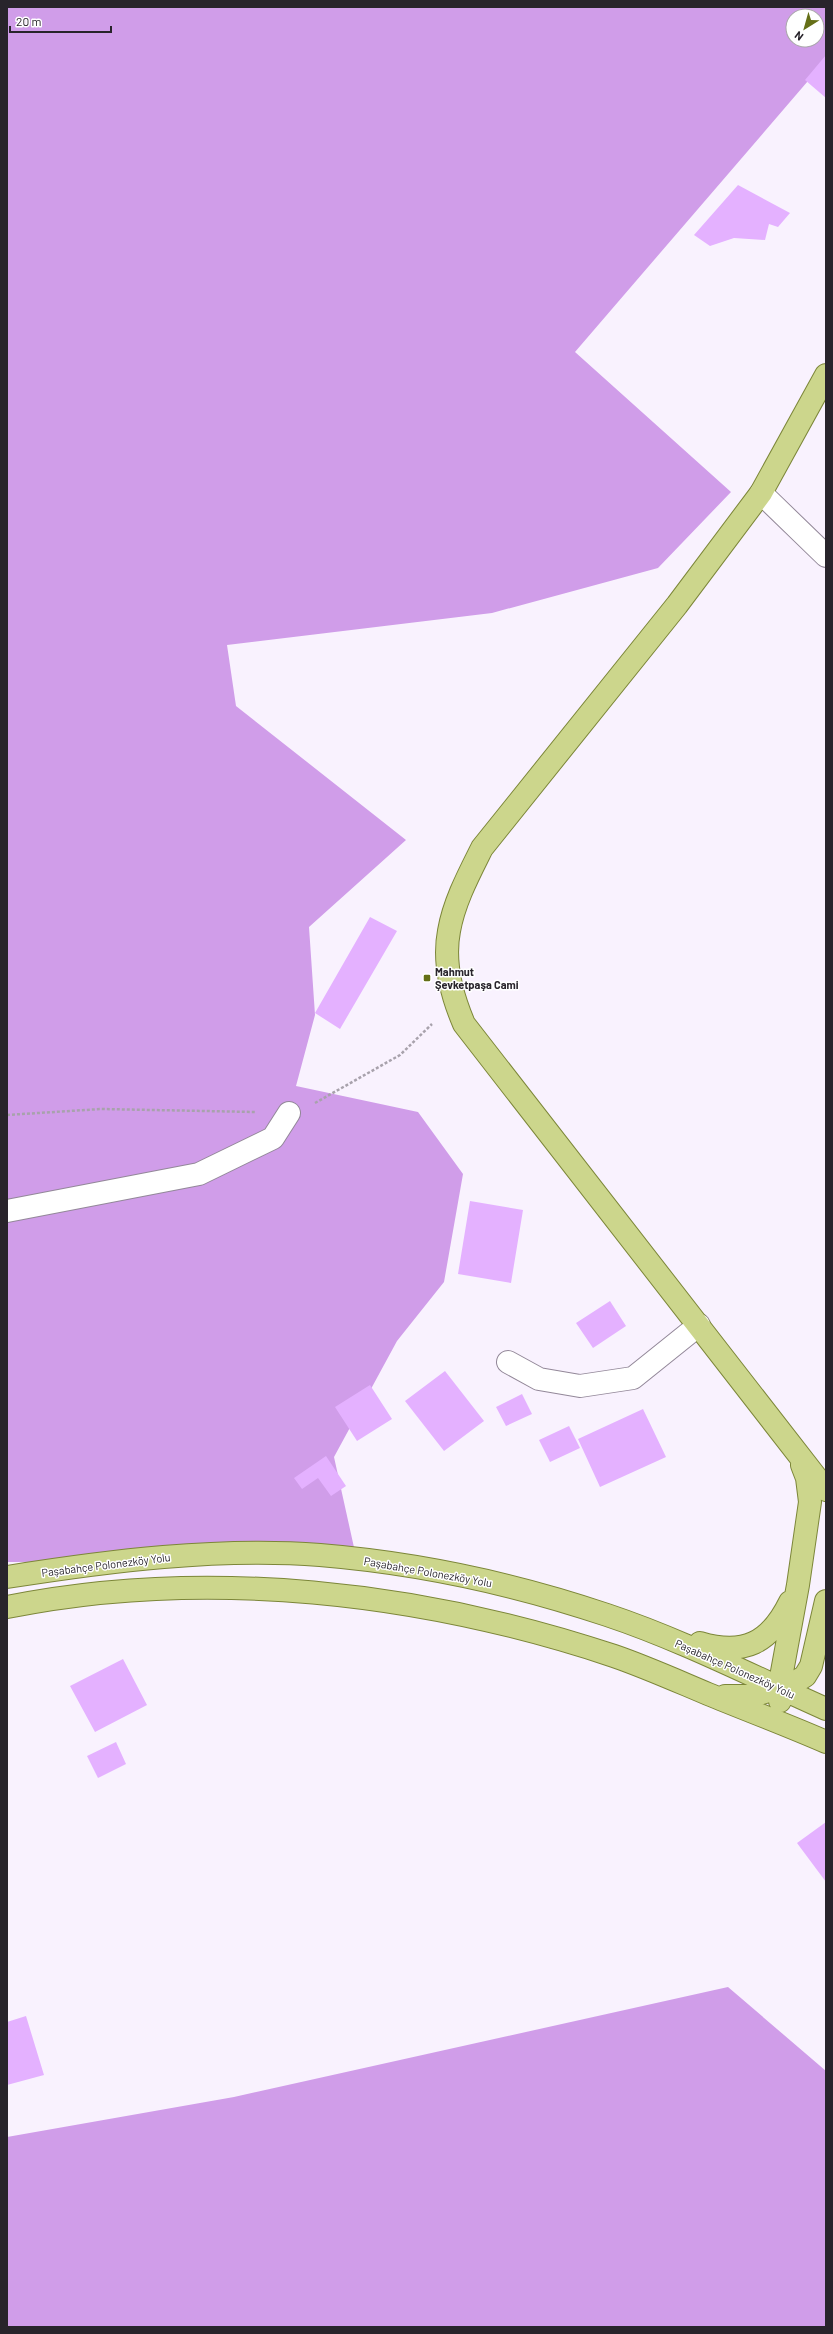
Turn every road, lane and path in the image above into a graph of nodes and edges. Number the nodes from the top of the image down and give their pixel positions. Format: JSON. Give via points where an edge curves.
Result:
{"nodes":[{"id":1,"x":826,"y":375,"type":"edge"},
{"id":2,"x":761,"y":493,"type":"junction"},
{"id":3,"x":826,"y":556,"type":"edge"},
{"id":4,"x":454,"y":1002,"type":"junction"},
{"id":5,"x":289,"y":1113,"type":"junction"},
{"id":6,"x":7,"y":1115,"type":"edge"},
{"id":7,"x":7,"y":1211,"type":"edge"},
{"id":8,"x":699,"y":1325,"type":"junction"},
{"id":9,"x":508,"y":1362,"type":"dead end"},
{"id":10,"x":796,"y":1451,"type":"junction"},
{"id":11,"x":826,"y":1490,"type":"edge"},
{"id":12,"x":826,"y":1498,"type":"edge"},
{"id":13,"x":7,"y":1577,"type":"edge"},
{"id":14,"x":798,"y":1585,"type":"junction"},
{"id":15,"x":826,"y":1601,"type":"edge"},
{"id":16,"x":7,"y":1607,"type":"edge"},
{"id":17,"x":609,"y":1615,"type":"junction"},
{"id":18,"x":779,"y":1688,"type":"junction"},
{"id":19,"x":708,"y":1694,"type":"junction"},
{"id":20,"x":826,"y":1709,"type":"edge"},
{"id":21,"x":799,"y":1730,"type":"junction"},
{"id":22,"x":826,"y":1742,"type":"edge"}],
"edges":[{"from":1,"to":2,"type":"main road"},
{"from":2,"to":3,"type":"street"},
{"from":2,"to":4,"type":"main road","via":[[677,604],[482,848],[463,887],[449,931],[449,969]]},
{"from":4,"to":5,"type":"path","via":[[400,1055],[323,1099]]},
{"from":4,"to":8,"type":"main road","via":[[464,1024],[479,1046]]},
{"from":5,"to":6,"type":"path","via":[[101,1109]]},
{"from":5,"to":7,"type":"street","via":[[273,1138],[199,1174]]},
{"from":8,"to":9,"type":"street","via":[[633,1378],[580,1386],[539,1379]]},
{"from":8,"to":10,"type":"main road"},
{"from":10,"to":11,"type":"main road"},
{"from":10,"to":12,"type":"main road"},
{"from":10,"to":14,"type":"main road","via":[[807,1478],[810,1502]]},
{"from":13,"to":17,"type":"main road","name":"Paşabahçe Polonezköy Yolu","via":[[89,1564],[183,1556],[319,1555],[379,1562],[480,1580],[556,1598]]},
{"from":14,"to":17,"type":"main road","via":[[781,1622],[765,1637],[748,1645],[730,1649]]},
{"from":14,"to":18,"type":"main road"},
{"from":15,"to":18,"type":"main road","via":[[811,1666],[805,1676],[794,1684]]},
{"from":16,"to":19,"type":"main road","via":[[90,1595],[174,1589],[268,1590],[340,1596],[408,1606],[550,1637],[655,1670]]},
{"from":17,"to":18,"type":"main road","name":"Paşabahçe Polonezköy Yolu"},
{"from":18,"to":19,"type":"main road","via":[[752,1696]]},
{"from":18,"to":20,"type":"main road","name":"Paşabahçe Polonezköy Yolu"},
{"from":18,"to":21,"type":"main road","via":[[782,1714]]},
{"from":19,"to":21,"type":"main road"},
{"from":21,"to":22,"type":"main road"}]}
